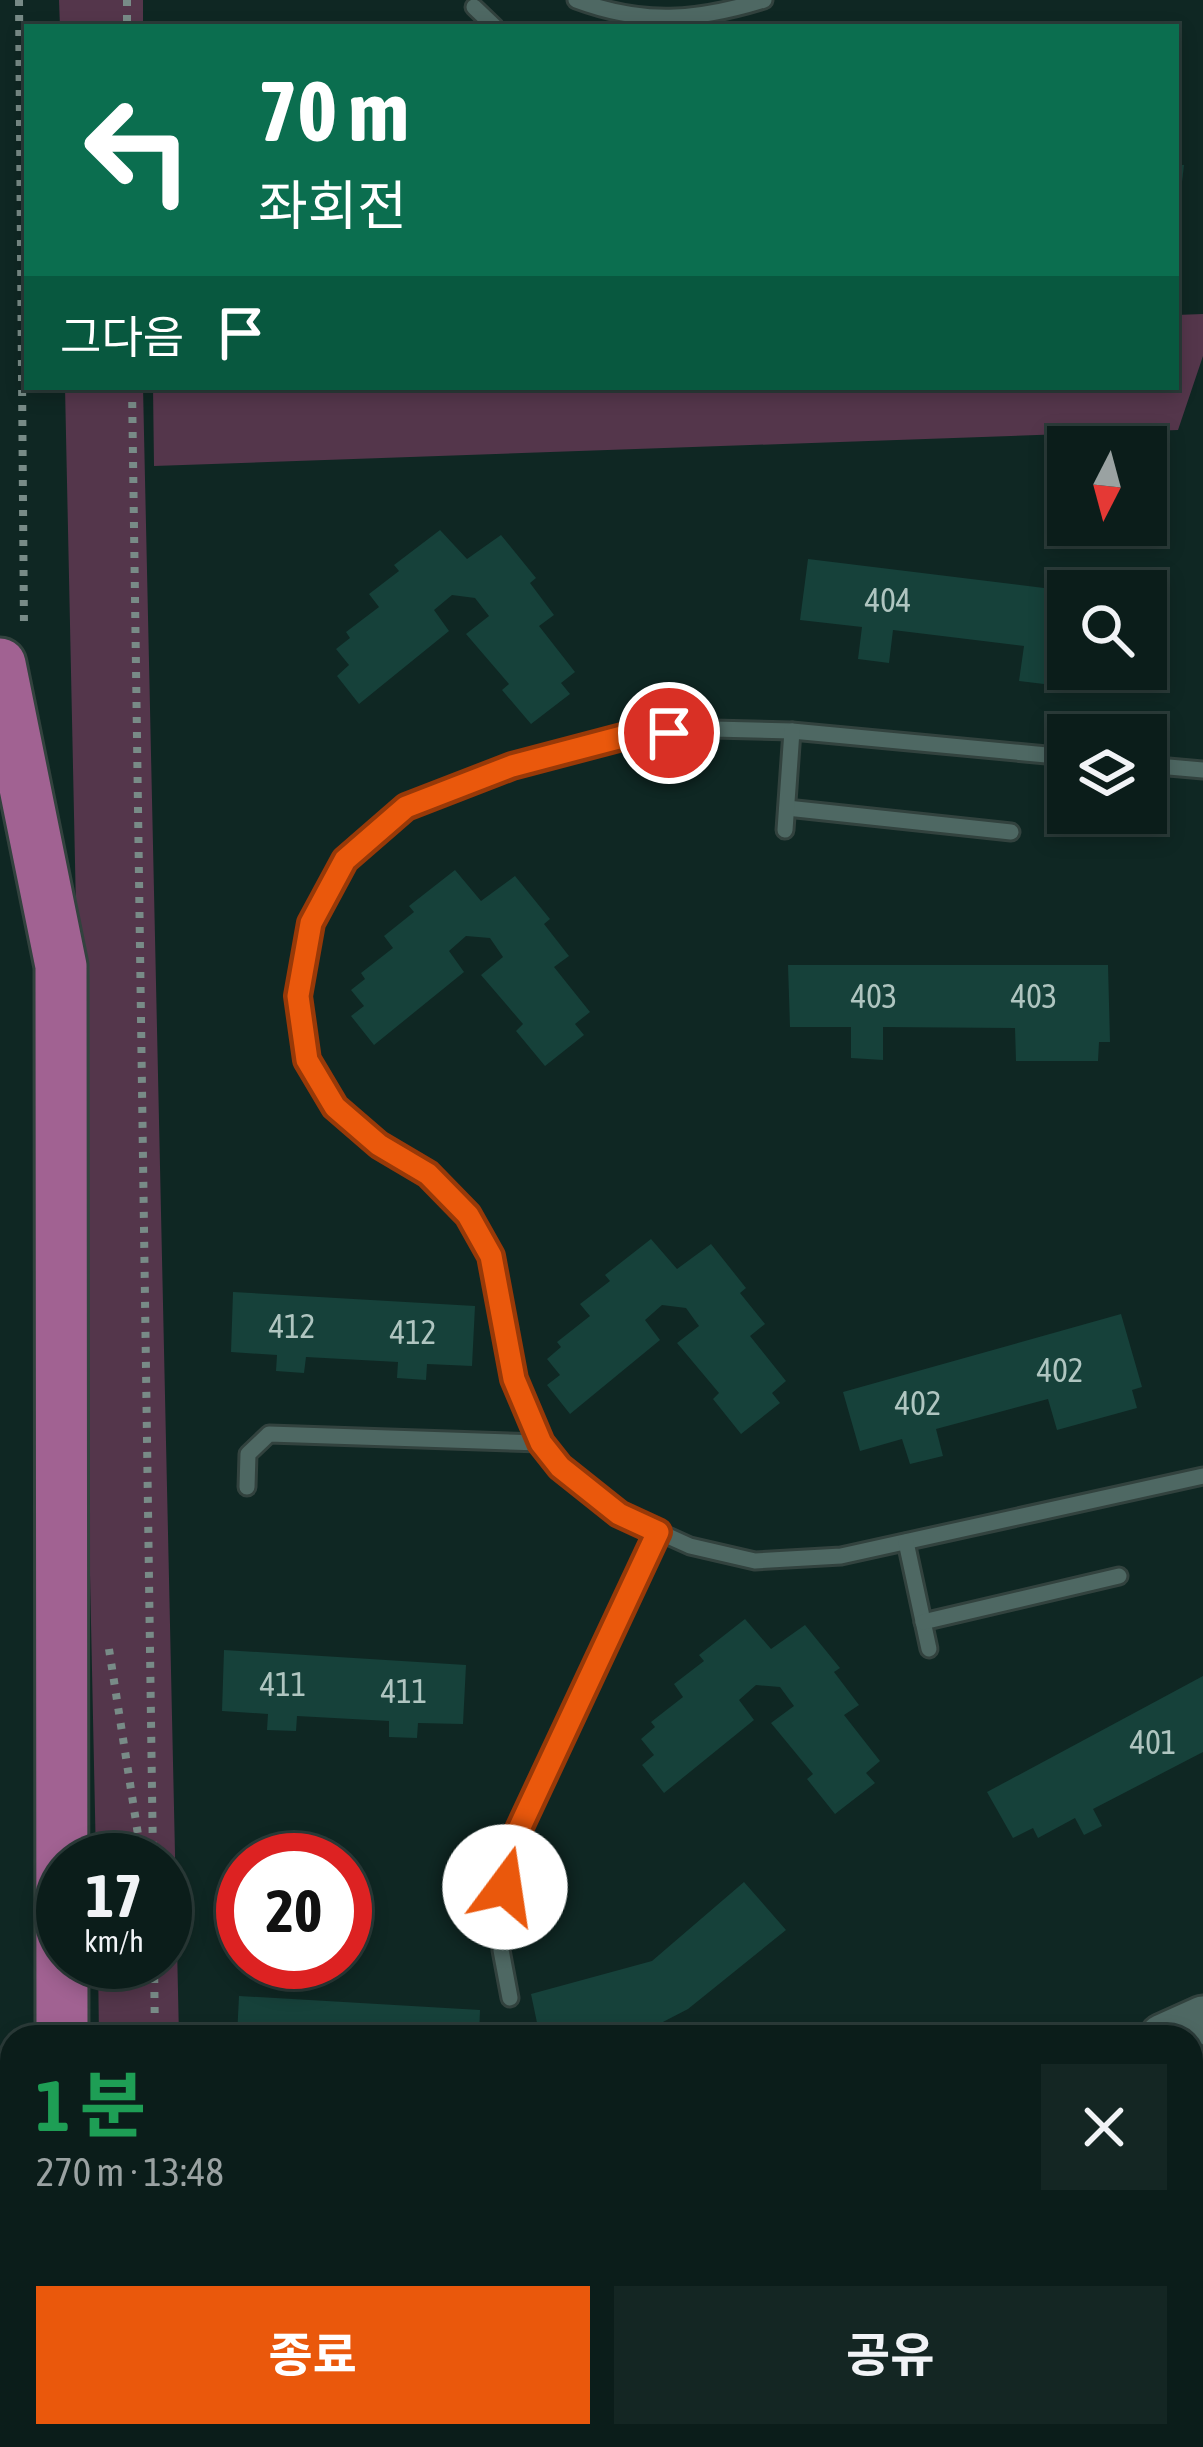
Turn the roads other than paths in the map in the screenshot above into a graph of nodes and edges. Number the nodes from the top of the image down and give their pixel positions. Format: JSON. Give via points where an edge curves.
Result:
{"nodes":[{"id":1,"x":576,"y":0,"type":"edge"},
{"id":2,"x":764,"y":0,"type":"edge"},
{"id":3,"x":474,"y":7,"type":"dead end"},
{"id":4,"x":633,"y":21,"type":"edge"},
{"id":5,"x":492,"y":24,"type":"edge"},
{"id":6,"x":0,"y":664,"type":"edge"},
{"id":7,"x":792,"y":731,"type":"junction"},
{"id":8,"x":1047,"y":755,"type":"edge"},
{"id":9,"x":1167,"y":767,"type":"edge"},
{"id":10,"x":1203,"y":770,"type":"edge"},
{"id":11,"x":787,"y":808,"type":"junction"},
{"id":12,"x":785,"y":830,"type":"dead end"},
{"id":13,"x":1011,"y":832,"type":"dead end"},
{"id":14,"x":541,"y":1443,"type":"junction"},
{"id":15,"x":1203,"y":1475,"type":"edge"},
{"id":16,"x":247,"y":1487,"type":"dead end"},
{"id":17,"x":658,"y":1532,"type":"junction"},
{"id":18,"x":906,"y":1542,"type":"junction"},
{"id":19,"x":1119,"y":1576,"type":"dead end"},
{"id":20,"x":923,"y":1622,"type":"junction"},
{"id":21,"x":929,"y":1649,"type":"dead end"},
{"id":22,"x":510,"y":1998,"type":"dead end"},
{"id":23,"x":62,"y":2025,"type":"edge"}],
"edges":[{"from":1,"to":4,"type":"lane"},
{"from":2,"to":4,"type":"lane","via":[[710,15]]},
{"from":3,"to":5,"type":"lane"},
{"from":6,"to":23,"type":"highway","via":[[61,966]]},
{"from":7,"to":8,"type":"lane"},
{"from":7,"to":11,"type":"lane"},
{"from":7,"to":14,"type":"lane","via":[[626,736],[512,766],[406,807],[345,860],[311,923],[298,996],[307,1060],[335,1107],[428,1174],[468,1215],[491,1256],[514,1379]]},
{"from":9,"to":10,"type":"lane"},
{"from":11,"to":12,"type":"lane"},
{"from":11,"to":13,"type":"lane"},
{"from":14,"to":16,"type":"lane","via":[[269,1434],[248,1454]]},
{"from":14,"to":17,"type":"lane","via":[[619,1514]]},
{"from":15,"to":18,"type":"lane"},
{"from":17,"to":18,"type":"lane","via":[[755,1562]]},
{"from":17,"to":22,"type":"lane","via":[[512,1844],[501,1950]]},
{"from":18,"to":20,"type":"lane"},
{"from":19,"to":20,"type":"lane"},
{"from":20,"to":21,"type":"lane"}]}
